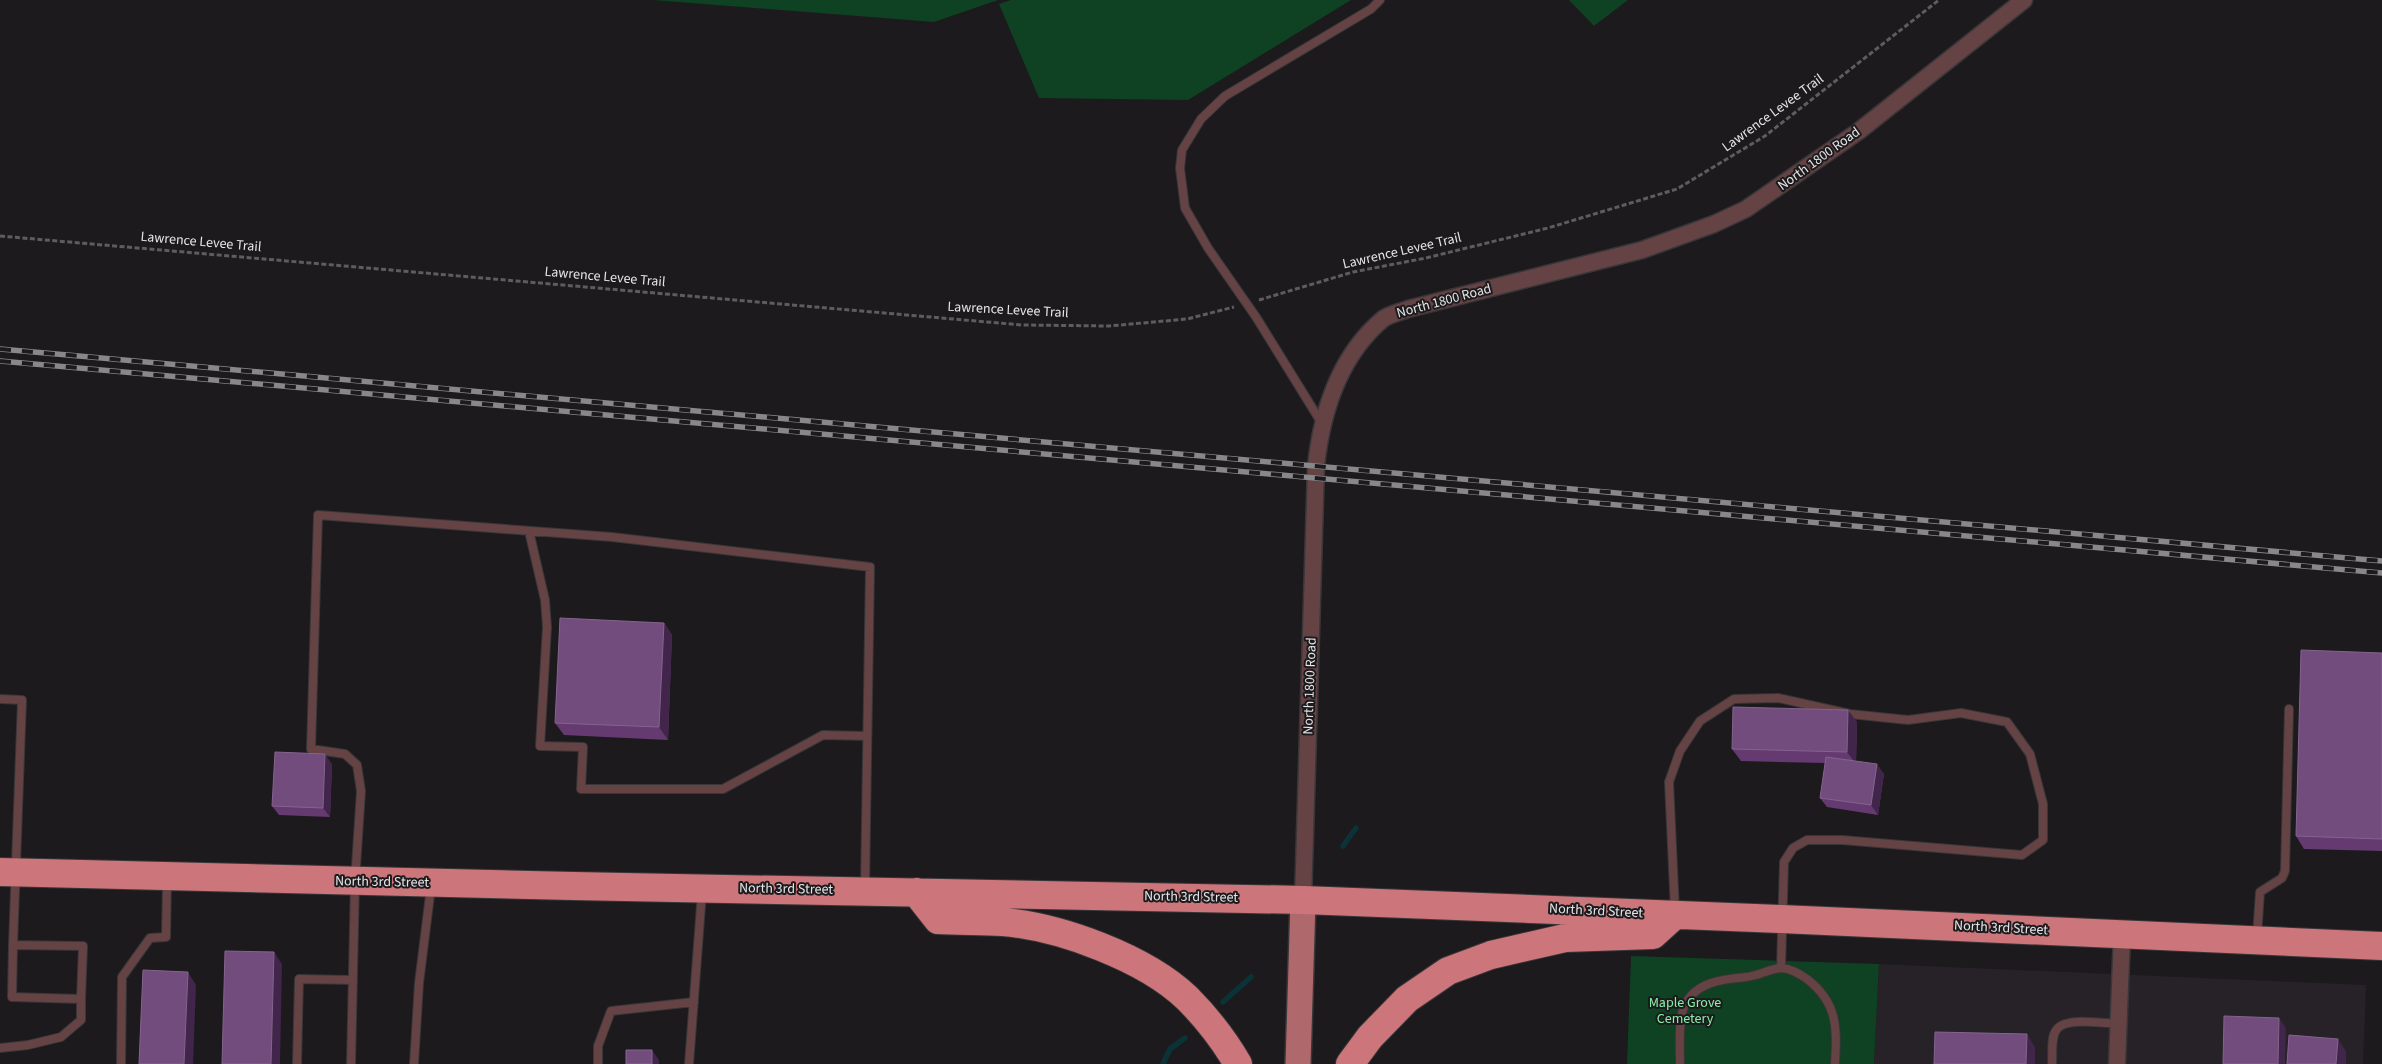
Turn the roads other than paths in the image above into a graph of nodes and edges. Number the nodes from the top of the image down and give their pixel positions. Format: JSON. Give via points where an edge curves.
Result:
{"nodes":[{"id":1,"x":1380,"y":0,"type":"edge"},
{"id":2,"x":2024,"y":0,"type":"edge"},
{"id":3,"x":1322,"y":424,"type":"junction"},
{"id":4,"x":529,"y":531,"type":"junction"},
{"id":5,"x":0,"y":698,"type":"edge"},
{"id":6,"x":2289,"y":709,"type":"dead end"},
{"id":7,"x":867,"y":736,"type":"junction"},
{"id":8,"x":9,"y":872,"type":"edge"},
{"id":9,"x":167,"y":876,"type":"junction"},
{"id":10,"x":355,"y":881,"type":"junction"},
{"id":11,"x":432,"y":883,"type":"junction"},
{"id":12,"x":702,"y":887,"type":"junction"},
{"id":13,"x":864,"y":891,"type":"junction"},
{"id":14,"x":916,"y":892,"type":"junction"},
{"id":15,"x":1303,"y":900,"type":"junction"},
{"id":16,"x":1675,"y":914,"type":"junction"},
{"id":17,"x":1781,"y":918,"type":"junction"},
{"id":18,"x":2122,"y":934,"type":"junction"},
{"id":19,"x":2257,"y":940,"type":"junction"},
{"id":20,"x":13,"y":945,"type":"junction"},
{"id":21,"x":2382,"y":946,"type":"edge"},
{"id":22,"x":1781,"y":968,"type":"junction"},
{"id":23,"x":353,"y":980,"type":"junction"},
{"id":24,"x":81,"y":999,"type":"junction"},
{"id":25,"x":694,"y":1002,"type":"junction"},
{"id":26,"x":2118,"y":1024,"type":"junction"},
{"id":27,"x":0,"y":1048,"type":"edge"},
{"id":28,"x":121,"y":1064,"type":"edge"},
{"id":29,"x":297,"y":1064,"type":"edge"},
{"id":30,"x":351,"y":1064,"type":"edge"},
{"id":31,"x":414,"y":1064,"type":"edge"},
{"id":32,"x":598,"y":1064,"type":"edge"},
{"id":33,"x":689,"y":1064,"type":"edge"},
{"id":34,"x":1238,"y":1064,"type":"edge"},
{"id":35,"x":1298,"y":1064,"type":"edge"},
{"id":36,"x":1350,"y":1064,"type":"edge"},
{"id":37,"x":1680,"y":1064,"type":"edge"},
{"id":38,"x":1835,"y":1064,"type":"edge"},
{"id":39,"x":2052,"y":1064,"type":"edge"},
{"id":40,"x":2116,"y":1064,"type":"edge"}],
"edges":[{"from":1,"to":3,"type":"lane","via":[[1371,9],[1225,96],[1201,119],[1182,150],[1180,168],[1185,208]]},
{"from":2,"to":3,"type":"street","name":"North 1800 Road","via":[[1859,131],[1746,209],[1642,250],[1408,309],[1385,318],[1354,350],[1344,366],[1334,384]]},
{"from":3,"to":15,"type":"street","name":"North 1800 Road","via":[[1315,477]]},
{"from":4,"to":7,"type":"lane","via":[[612,536],[870,567]]},
{"from":4,"to":7,"type":"lane","via":[[545,600],[540,746],[583,747],[581,789],[723,789],[823,735]]},
{"from":4,"to":10,"type":"lane","via":[[318,515],[311,749],[345,754],[357,765],[361,791]]},
{"from":5,"to":8,"type":"lane","via":[[22,700]]},
{"from":6,"to":19,"type":"lane","via":[[2285,871],[2282,878],[2260,892]]},
{"from":7,"to":13,"type":"lane"},
{"from":8,"to":9,"type":"highway","name":"North 3rd Street"},
{"from":8,"to":20,"type":"lane"},
{"from":9,"to":10,"type":"highway","name":"North 3rd Street"},
{"from":9,"to":28,"type":"lane","via":[[166,937],[150,938],[122,977]]},
{"from":10,"to":11,"type":"highway","name":"North 3rd Street"},
{"from":10,"to":23,"type":"lane"},
{"from":11,"to":12,"type":"highway","name":"North 3rd Street"},
{"from":11,"to":31,"type":"lane","via":[[419,983]]},
{"from":12,"to":13,"type":"highway","name":"North 3rd Street"},
{"from":12,"to":25,"type":"lane"},
{"from":13,"to":14,"type":"highway","name":"North 3rd Street"},
{"from":14,"to":15,"type":"highway","name":"North 3rd Street"},
{"from":14,"to":34,"type":"highway","via":[[938,920],[1004,922],[1063,933],[1105,948],[1186,997],[1207,1019]]},
{"from":15,"to":16,"type":"highway","name":"North 3rd Street"},
{"from":15,"to":35,"type":"main road"},
{"from":16,"to":17,"type":"highway","name":"North 3rd Street"},
{"from":16,"to":17,"type":"lane","via":[[1669,782],[1680,751],[1700,721],[1734,699],[1778,698],[1850,714],[1908,720],[1961,712],[2007,722],[2030,754],[2043,804],[2043,840],[2022,855],[1807,840],[1793,848],[1784,862]]},
{"from":16,"to":36,"type":"highway","via":[[1653,935],[1565,938],[1492,955],[1448,971],[1407,999],[1370,1037]]},
{"from":17,"to":18,"type":"highway","name":"North 3rd Street"},
{"from":17,"to":22,"type":"lane"},
{"from":18,"to":19,"type":"highway","name":"North 3rd Street"},
{"from":18,"to":26,"type":"street"},
{"from":19,"to":21,"type":"highway","name":"North 3rd Street"},
{"from":20,"to":24,"type":"lane","via":[[12,997]]},
{"from":20,"to":24,"type":"lane","via":[[83,946]]},
{"from":22,"to":37,"type":"lane","via":[[1755,976],[1716,980],[1697,990],[1684,1007]]},
{"from":22,"to":38,"type":"lane","via":[[1804,976],[1817,987],[1831,1008],[1837,1028]]},
{"from":23,"to":29,"type":"lane","via":[[299,979]]},
{"from":23,"to":30,"type":"lane"},
{"from":24,"to":27,"type":"lane","via":[[81,1020],[61,1037]]},
{"from":25,"to":32,"type":"lane","via":[[610,1011],[598,1046]]},
{"from":25,"to":33,"type":"lane"},
{"from":26,"to":39,"type":"lane","via":[[2068,1022],[2057,1028],[2053,1038]]},
{"from":26,"to":40,"type":"street"}]}
